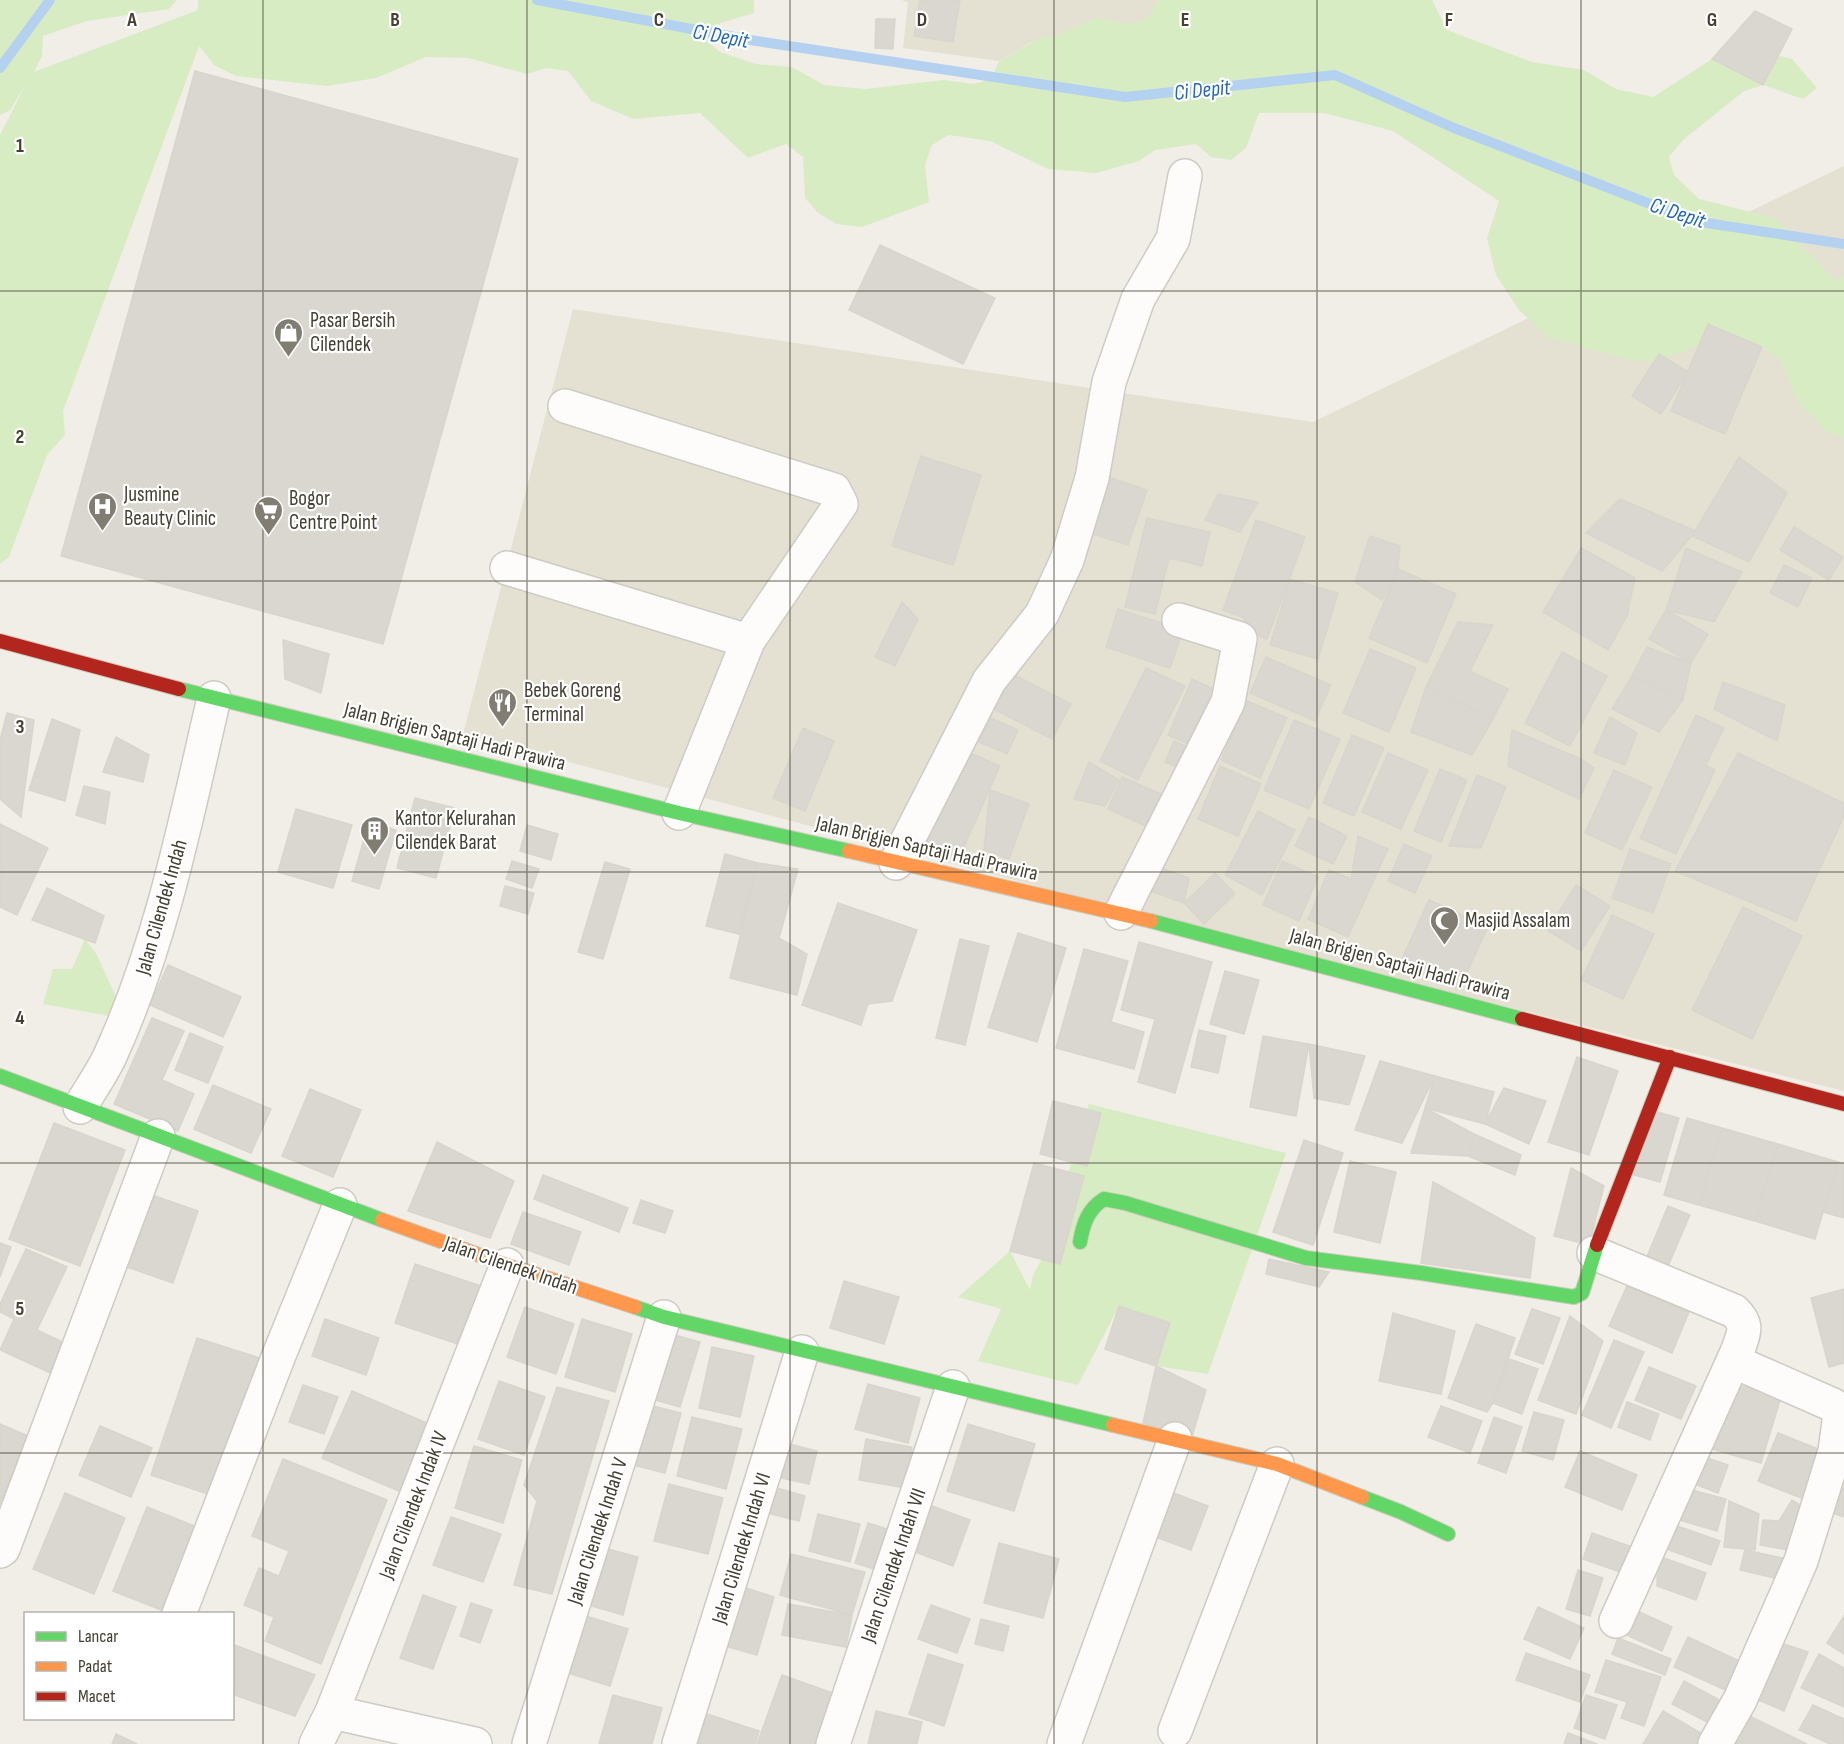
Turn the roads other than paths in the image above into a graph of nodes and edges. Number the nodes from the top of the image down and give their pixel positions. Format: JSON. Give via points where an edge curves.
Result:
{"nodes":[{"id":1,"x":1185,"y":176,"type":"dead end"},
{"id":2,"x":565,"y":406,"type":"dead end"},
{"id":3,"x":507,"y":568,"type":"dead end"},
{"id":4,"x":1179,"y":620,"type":"dead end"},
{"id":5,"x":0,"y":641,"type":"edge"},
{"id":6,"x":748,"y":641,"type":"junction"},
{"id":7,"x":214,"y":698,"type":"junction"},
{"id":8,"x":679,"y":813,"type":"junction"},
{"id":9,"x":896,"y":863,"type":"junction"},
{"id":10,"x":1121,"y":913,"type":"junction"},
{"id":11,"x":1670,"y":1057,"type":"junction"},
{"id":12,"x":0,"y":1076,"type":"edge"},
{"id":13,"x":1844,"y":1104,"type":"edge"},
{"id":14,"x":80,"y":1107,"type":"junction"},
{"id":15,"x":158,"y":1136,"type":"junction"},
{"id":16,"x":340,"y":1205,"type":"junction"},
{"id":17,"x":1080,"y":1242,"type":"dead end"},
{"id":18,"x":1594,"y":1253,"type":"junction"},
{"id":19,"x":507,"y":1265,"type":"junction"},
{"id":20,"x":664,"y":1317,"type":"junction"},
{"id":21,"x":802,"y":1352,"type":"junction"},
{"id":22,"x":1733,"y":1361,"type":"junction"},
{"id":23,"x":953,"y":1387,"type":"junction"},
{"id":24,"x":1174,"y":1439,"type":"junction"},
{"id":25,"x":1277,"y":1464,"type":"junction"},
{"id":26,"x":1448,"y":1534,"type":"dead end"},
{"id":27,"x":0,"y":1551,"type":"edge"},
{"id":28,"x":180,"y":1612,"type":"edge"},
{"id":29,"x":1616,"y":1621,"type":"dead end"},
{"id":30,"x":332,"y":1712,"type":"junction"},
{"id":31,"x":1174,"y":1731,"type":"dead end"},
{"id":32,"x":316,"y":1744,"type":"edge"},
{"id":33,"x":475,"y":1744,"type":"edge"},
{"id":34,"x":529,"y":1744,"type":"edge"},
{"id":35,"x":679,"y":1744,"type":"edge"},
{"id":36,"x":833,"y":1744,"type":"edge"},
{"id":37,"x":1064,"y":1744,"type":"edge"},
{"id":38,"x":1715,"y":1744,"type":"edge"}],
"edges":[{"from":1,"to":9,"type":"street","via":[[1173,239],[1138,299],[1109,382],[1092,478],[1066,560],[1042,614],[989,681]]},
{"from":2,"to":6,"type":"street","via":[[834,490],[841,504]]},
{"from":3,"to":6,"type":"street"},
{"from":4,"to":10,"type":"street","via":[[1240,639],[1232,690]]},
{"from":5,"to":7,"type":"street","name":"Jalan Brigjen Saptaji Hadi Prawira"},
{"from":6,"to":8,"type":"street"},
{"from":7,"to":8,"type":"street","name":"Jalan Brigjen Saptaji Hadi Prawira"},
{"from":7,"to":14,"type":"street","name":"Jalan Cilendek Indah","via":[[158,928],[126,1019]]},
{"from":8,"to":9,"type":"street","name":"Jalan Brigjen Saptaji Hadi Prawira"},
{"from":9,"to":10,"type":"street","name":"Jalan Brigjen Saptaji Hadi Prawira"},
{"from":10,"to":11,"type":"street","name":"Jalan Brigjen Saptaji Hadi Prawira"},
{"from":11,"to":13,"type":"street","name":"Jalan Brigjen Saptaji Hadi Prawira"},
{"from":11,"to":18,"type":"street"},
{"from":12,"to":14,"type":"street","name":"Jalan Cilendek Indah"},
{"from":14,"to":15,"type":"street","name":"Jalan Cilendek Indah"},
{"from":15,"to":16,"type":"street","name":"Jalan Cilendek Indah"},
{"from":15,"to":27,"type":"street"},
{"from":16,"to":19,"type":"street","name":"Jalan Cilendek Indah"},
{"from":16,"to":28,"type":"street"},
{"from":17,"to":18,"type":"street","via":[[1088,1216],[1104,1198],[1306,1258],[1574,1297],[1582,1293]]},
{"from":18,"to":22,"type":"street","via":[[1734,1311],[1742,1318],[1745,1330]]},
{"from":19,"to":20,"type":"street","name":"Jalan Cilendek Indah"},
{"from":19,"to":30,"type":"street","name":"Jalan Cilendek Indak IV"},
{"from":20,"to":21,"type":"street","name":"Jalan Cilendek Indah"},
{"from":20,"to":34,"type":"street","name":"Jalan Cilendek Indah V"},
{"from":21,"to":23,"type":"street","name":"Jalan Cilendek Indah"},
{"from":21,"to":35,"type":"street","name":"Jalan Cilendek Indah VI"},
{"from":22,"to":29,"type":"street"},
{"from":22,"to":38,"type":"street","via":[[1833,1405],[1840,1414],[1835,1451],[1801,1561],[1740,1700]]},
{"from":23,"to":24,"type":"street","name":"Jalan Cilendek Indah"},
{"from":23,"to":36,"type":"street","name":"Jalan Cilendek Indah VII"},
{"from":24,"to":25,"type":"street","name":"Jalan Cilendek Indah"},
{"from":24,"to":37,"type":"street"},
{"from":25,"to":26,"type":"street","name":"Jalan Cilendek Indah"},
{"from":25,"to":31,"type":"street"},
{"from":30,"to":32,"type":"street","name":"Jalan Cilendek Indak IV"},
{"from":30,"to":33,"type":"street"}]}
